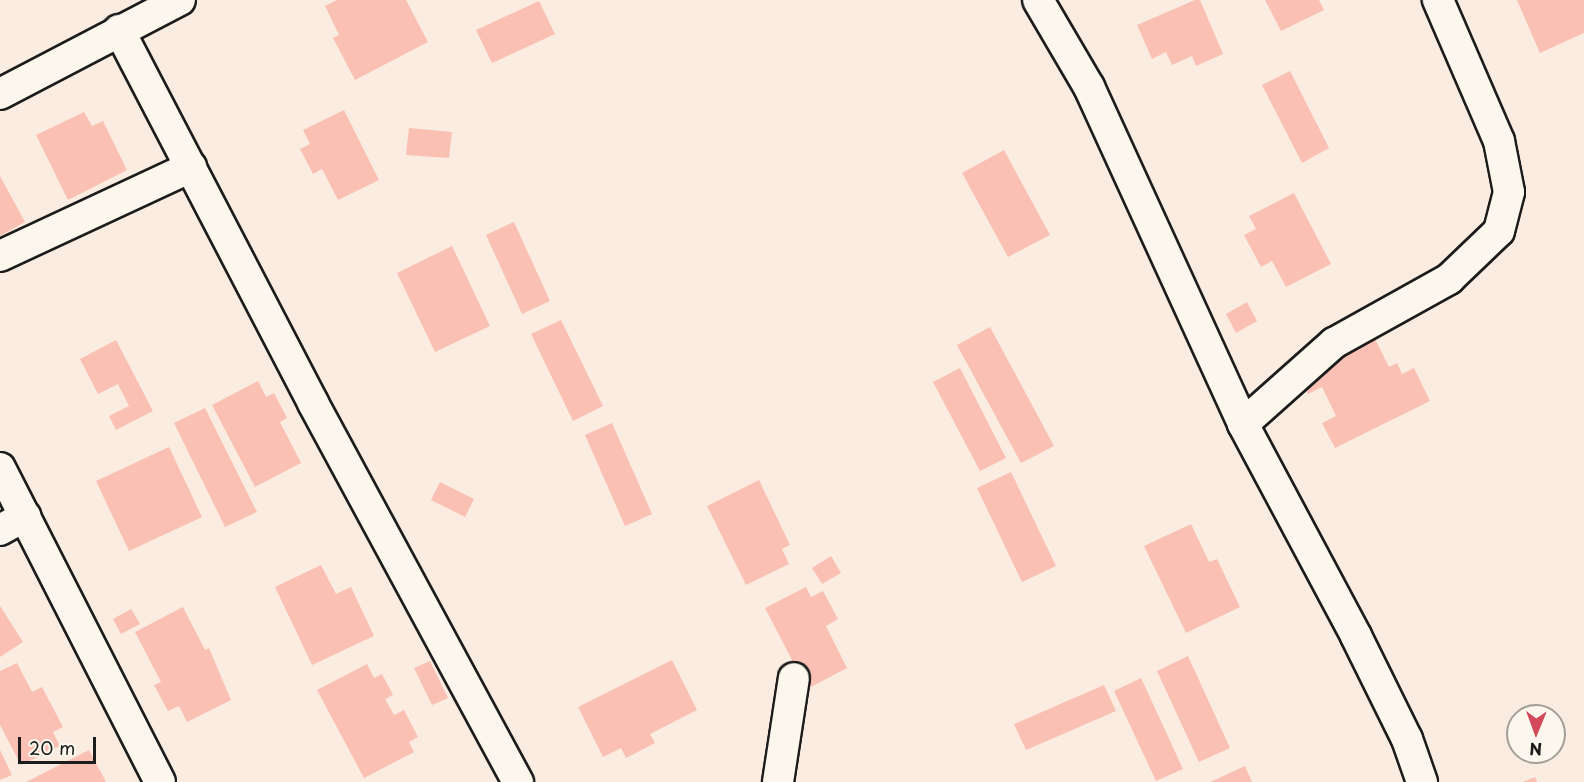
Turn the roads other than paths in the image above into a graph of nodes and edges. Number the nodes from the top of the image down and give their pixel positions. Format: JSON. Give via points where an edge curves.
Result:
{"nodes":[{"id":1,"x":180,"y":0,"type":"edge"},
{"id":2,"x":1038,"y":0,"type":"edge"},
{"id":3,"x":1438,"y":0,"type":"edge"},
{"id":4,"x":119,"y":30,"type":"junction"},
{"id":5,"x":0,"y":94,"type":"edge"},
{"id":6,"x":191,"y":167,"type":"junction"},
{"id":7,"x":0,"y":256,"type":"edge"},
{"id":8,"x":1243,"y":424,"type":"junction"},
{"id":9,"x":0,"y":468,"type":"edge"},
{"id":10,"x":12,"y":523,"type":"edge"},
{"id":11,"x":794,"y":678,"type":"dead end"},
{"id":12,"x":160,"y":782,"type":"edge"},
{"id":13,"x":518,"y":782,"type":"edge"},
{"id":14,"x":778,"y":782,"type":"edge"},
{"id":15,"x":1422,"y":782,"type":"edge"}],
"edges":[{"from":1,"to":4,"type":"street"},
{"from":2,"to":8,"type":"street","via":[[1089,87]]},
{"from":3,"to":8,"type":"street","via":[[1499,141],[1509,192],[1499,231],[1449,279],[1335,343]]},
{"from":4,"to":5,"type":"street"},
{"from":4,"to":6,"type":"street"},
{"from":6,"to":7,"type":"street"},
{"from":6,"to":13,"type":"street"},
{"from":8,"to":15,"type":"street","via":[[1356,636],[1407,739]]},
{"from":9,"to":10,"type":"street"},
{"from":10,"to":12,"type":"street"},
{"from":11,"to":14,"type":"street"}]}
